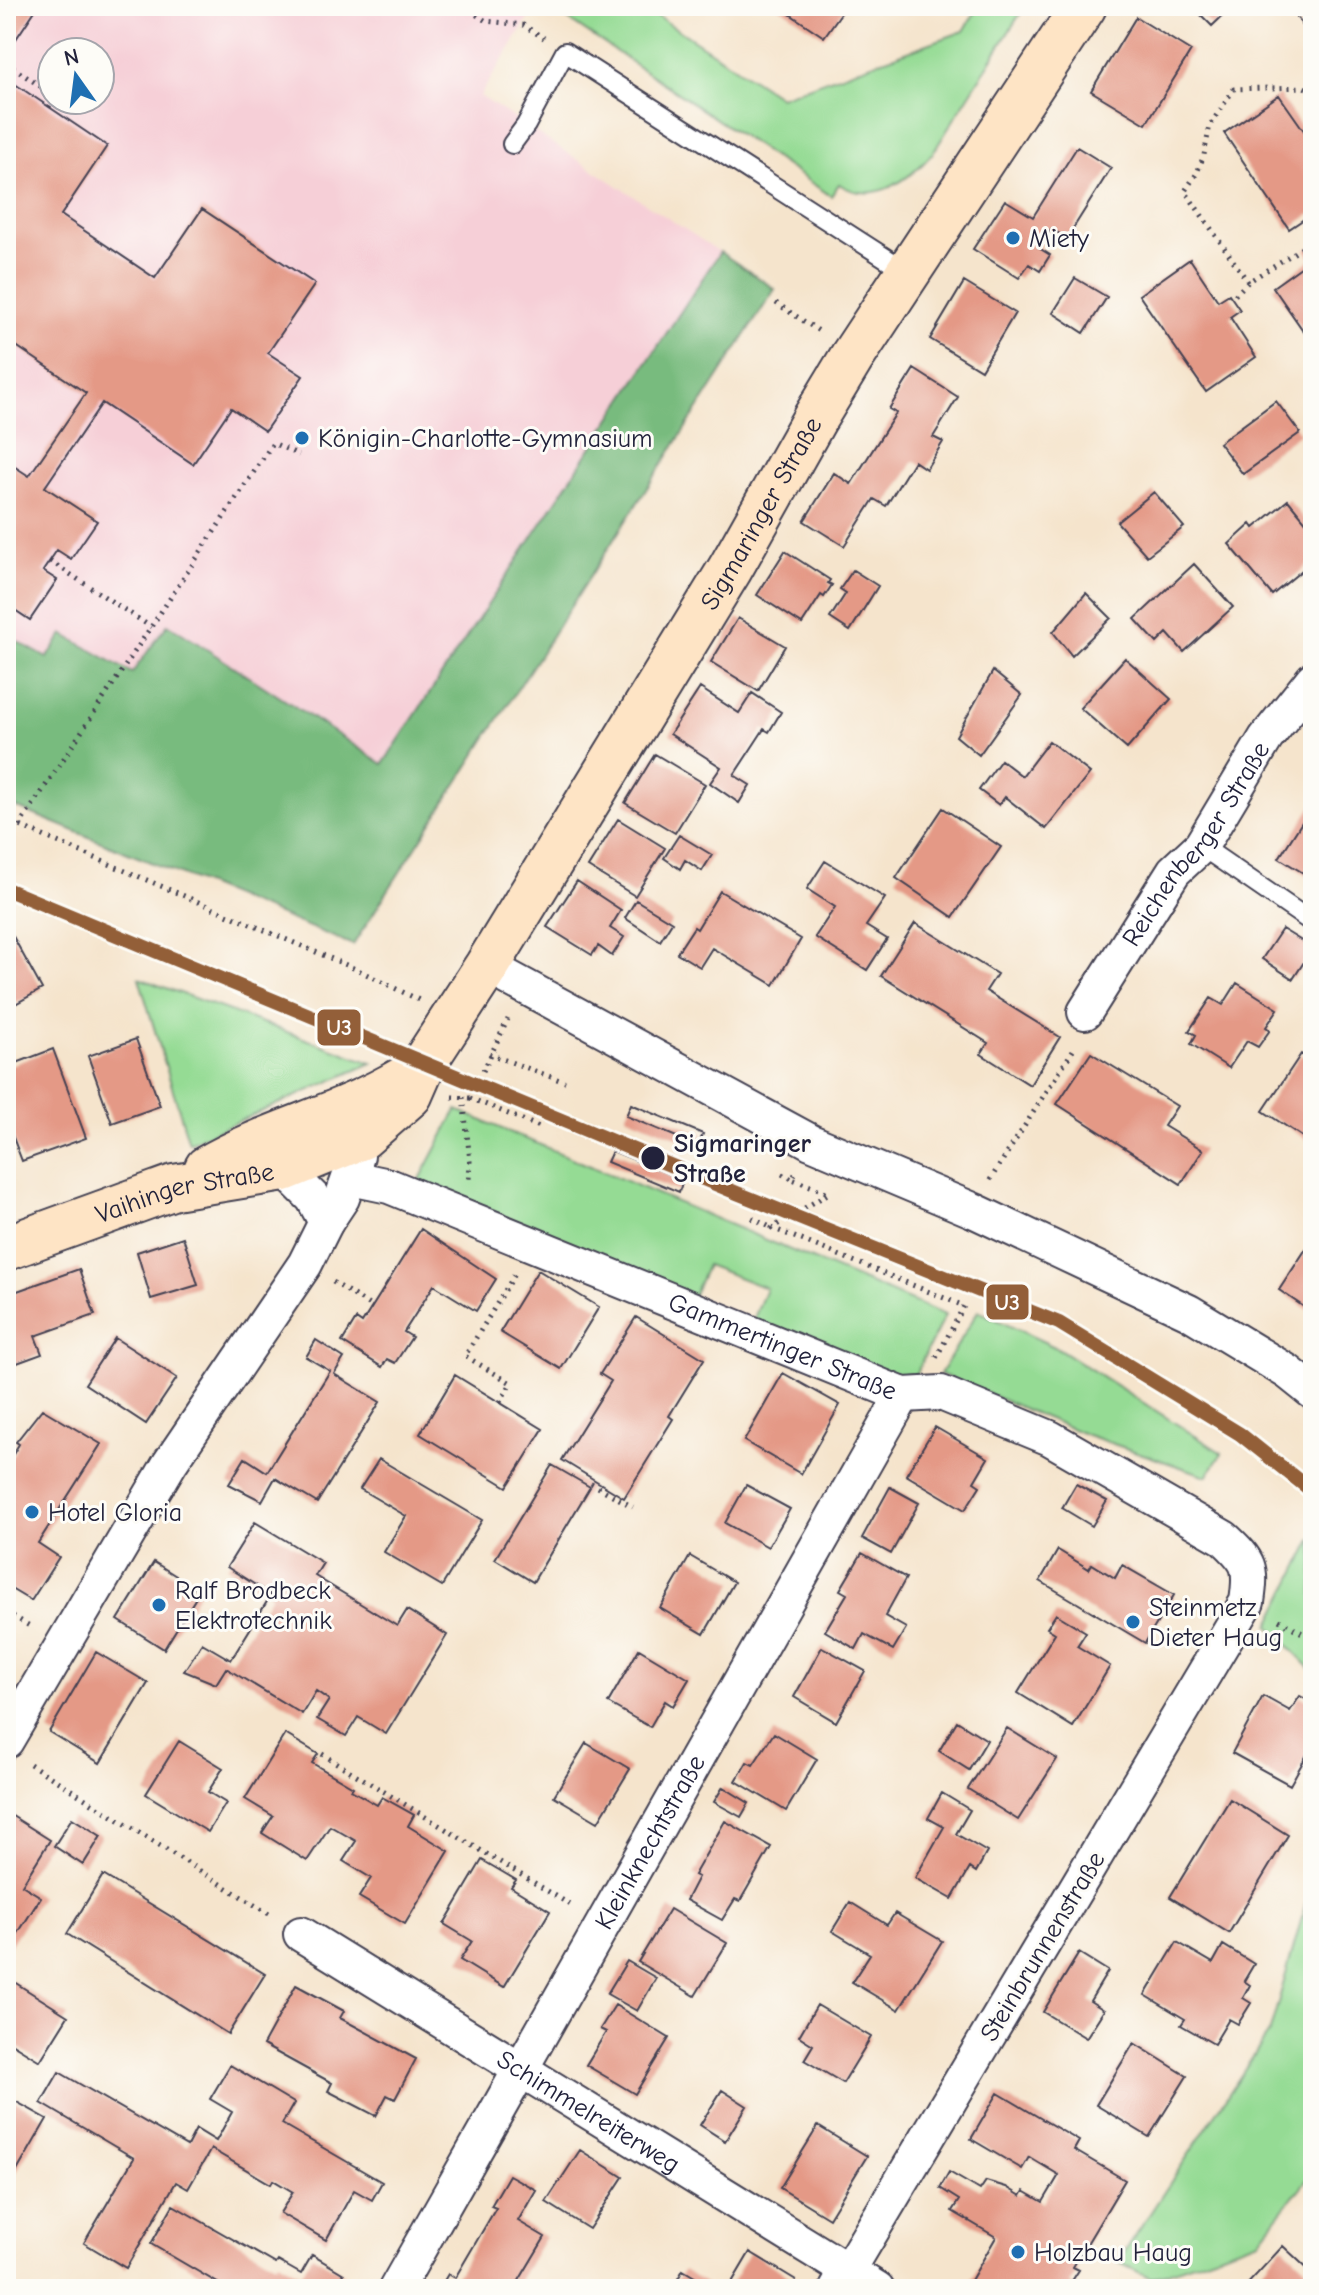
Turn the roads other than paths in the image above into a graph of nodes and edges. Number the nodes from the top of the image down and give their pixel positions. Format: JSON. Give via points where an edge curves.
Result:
{"nodes":[{"id":1,"x":1084,"y":6,"type":"edge"},
{"id":2,"x":512,"y":144,"type":"dead end"},
{"id":3,"x":909,"y":273,"type":"junction"},
{"id":4,"x":1313,"y":679,"type":"edge"},
{"id":5,"x":1201,"y":846,"type":"junction"},
{"id":6,"x":1313,"y":923,"type":"edge"},
{"id":7,"x":487,"y":966,"type":"junction"},
{"id":8,"x":1085,"y":1012,"type":"road end"},
{"id":9,"x":421,"y":1068,"type":"junction"},
{"id":10,"x":362,"y":1137,"type":"junction"},
{"id":11,"x":284,"y":1169,"type":"junction"},
{"id":12,"x":351,"y":1178,"type":"junction"},
{"id":13,"x":174,"y":1187,"type":"junction"},
{"id":14,"x":326,"y":1222,"type":"junction"},
{"id":15,"x":6,"y":1248,"type":"edge"},
{"id":16,"x":1313,"y":1392,"type":"edge"},
{"id":17,"x":903,"y":1395,"type":"junction"},
{"id":18,"x":1247,"y":1602,"type":"joint"},
{"id":19,"x":15,"y":1750,"type":"edge"},
{"id":20,"x":301,"y":1934,"type":"road end"},
{"id":21,"x":521,"y":2068,"type":"junction"},
{"id":22,"x":842,"y":2280,"type":"edge"},
{"id":23,"x":396,"y":2289,"type":"edge"},
{"id":24,"x":877,"y":2289,"type":"edge"}],
"edges":[{"from":1,"to":3,"type":"main road","name":"Sigmaringer Straße"},
{"from":2,"to":3,"type":"lane","via":[[565,52]]},
{"from":3,"to":7,"type":"main road","name":"Sigmaringer Straße","via":[[815,418],[730,569]]},
{"from":4,"to":5,"type":"street","name":"Reichenberger Straße","via":[[1266,738]]},
{"from":5,"to":6,"type":"lane"},
{"from":5,"to":8,"type":"street","name":"Reichenberger Straße","via":[[1174,871]]},
{"from":7,"to":9,"type":"main road","name":"Sigmaringer Straße"},
{"from":7,"to":16,"type":"street","via":[[811,1142],[975,1211],[1189,1312]]},
{"from":9,"to":10,"type":"main road","name":"Sigmaringer Straße","via":[[410,1095]]},
{"from":9,"to":13,"type":"main road","name":"Sigmaringer Straße","via":[[370,1099],[241,1148]]},
{"from":10,"to":11,"type":"main road","name":"Vaihinger Straße"},
{"from":10,"to":12,"type":"street"},
{"from":11,"to":13,"type":"main road","name":"Vaihinger Straße"},
{"from":11,"to":14,"type":"street","via":[[313,1198]]},
{"from":12,"to":14,"type":"street"},
{"from":12,"to":17,"type":"street","name":"Gammertinger Straße","via":[[389,1186],[476,1220]]},
{"from":13,"to":15,"type":"main road","name":"Vaihinger Straße"},
{"from":14,"to":19,"type":"street","via":[[305,1264],[170,1463]]},
{"from":17,"to":18,"type":"street","name":"Gammertinger Straße","via":[[941,1393],[1050,1438],[1224,1538],[1244,1557],[1250,1578]]},
{"from":17,"to":21,"type":"street","name":"Kleinknechtstraße"},
{"from":18,"to":22,"type":"street","name":"Steinbrunnenstraße"},
{"from":20,"to":21,"type":"street","name":"Schimmelreiterweg"},
{"from":21,"to":22,"type":"street","name":"Schimmelreiterweg"},
{"from":21,"to":23,"type":"street","name":"Kleinknechtstraße"},
{"from":22,"to":24,"type":"street","name":"Schimmelreiterweg"}]}
